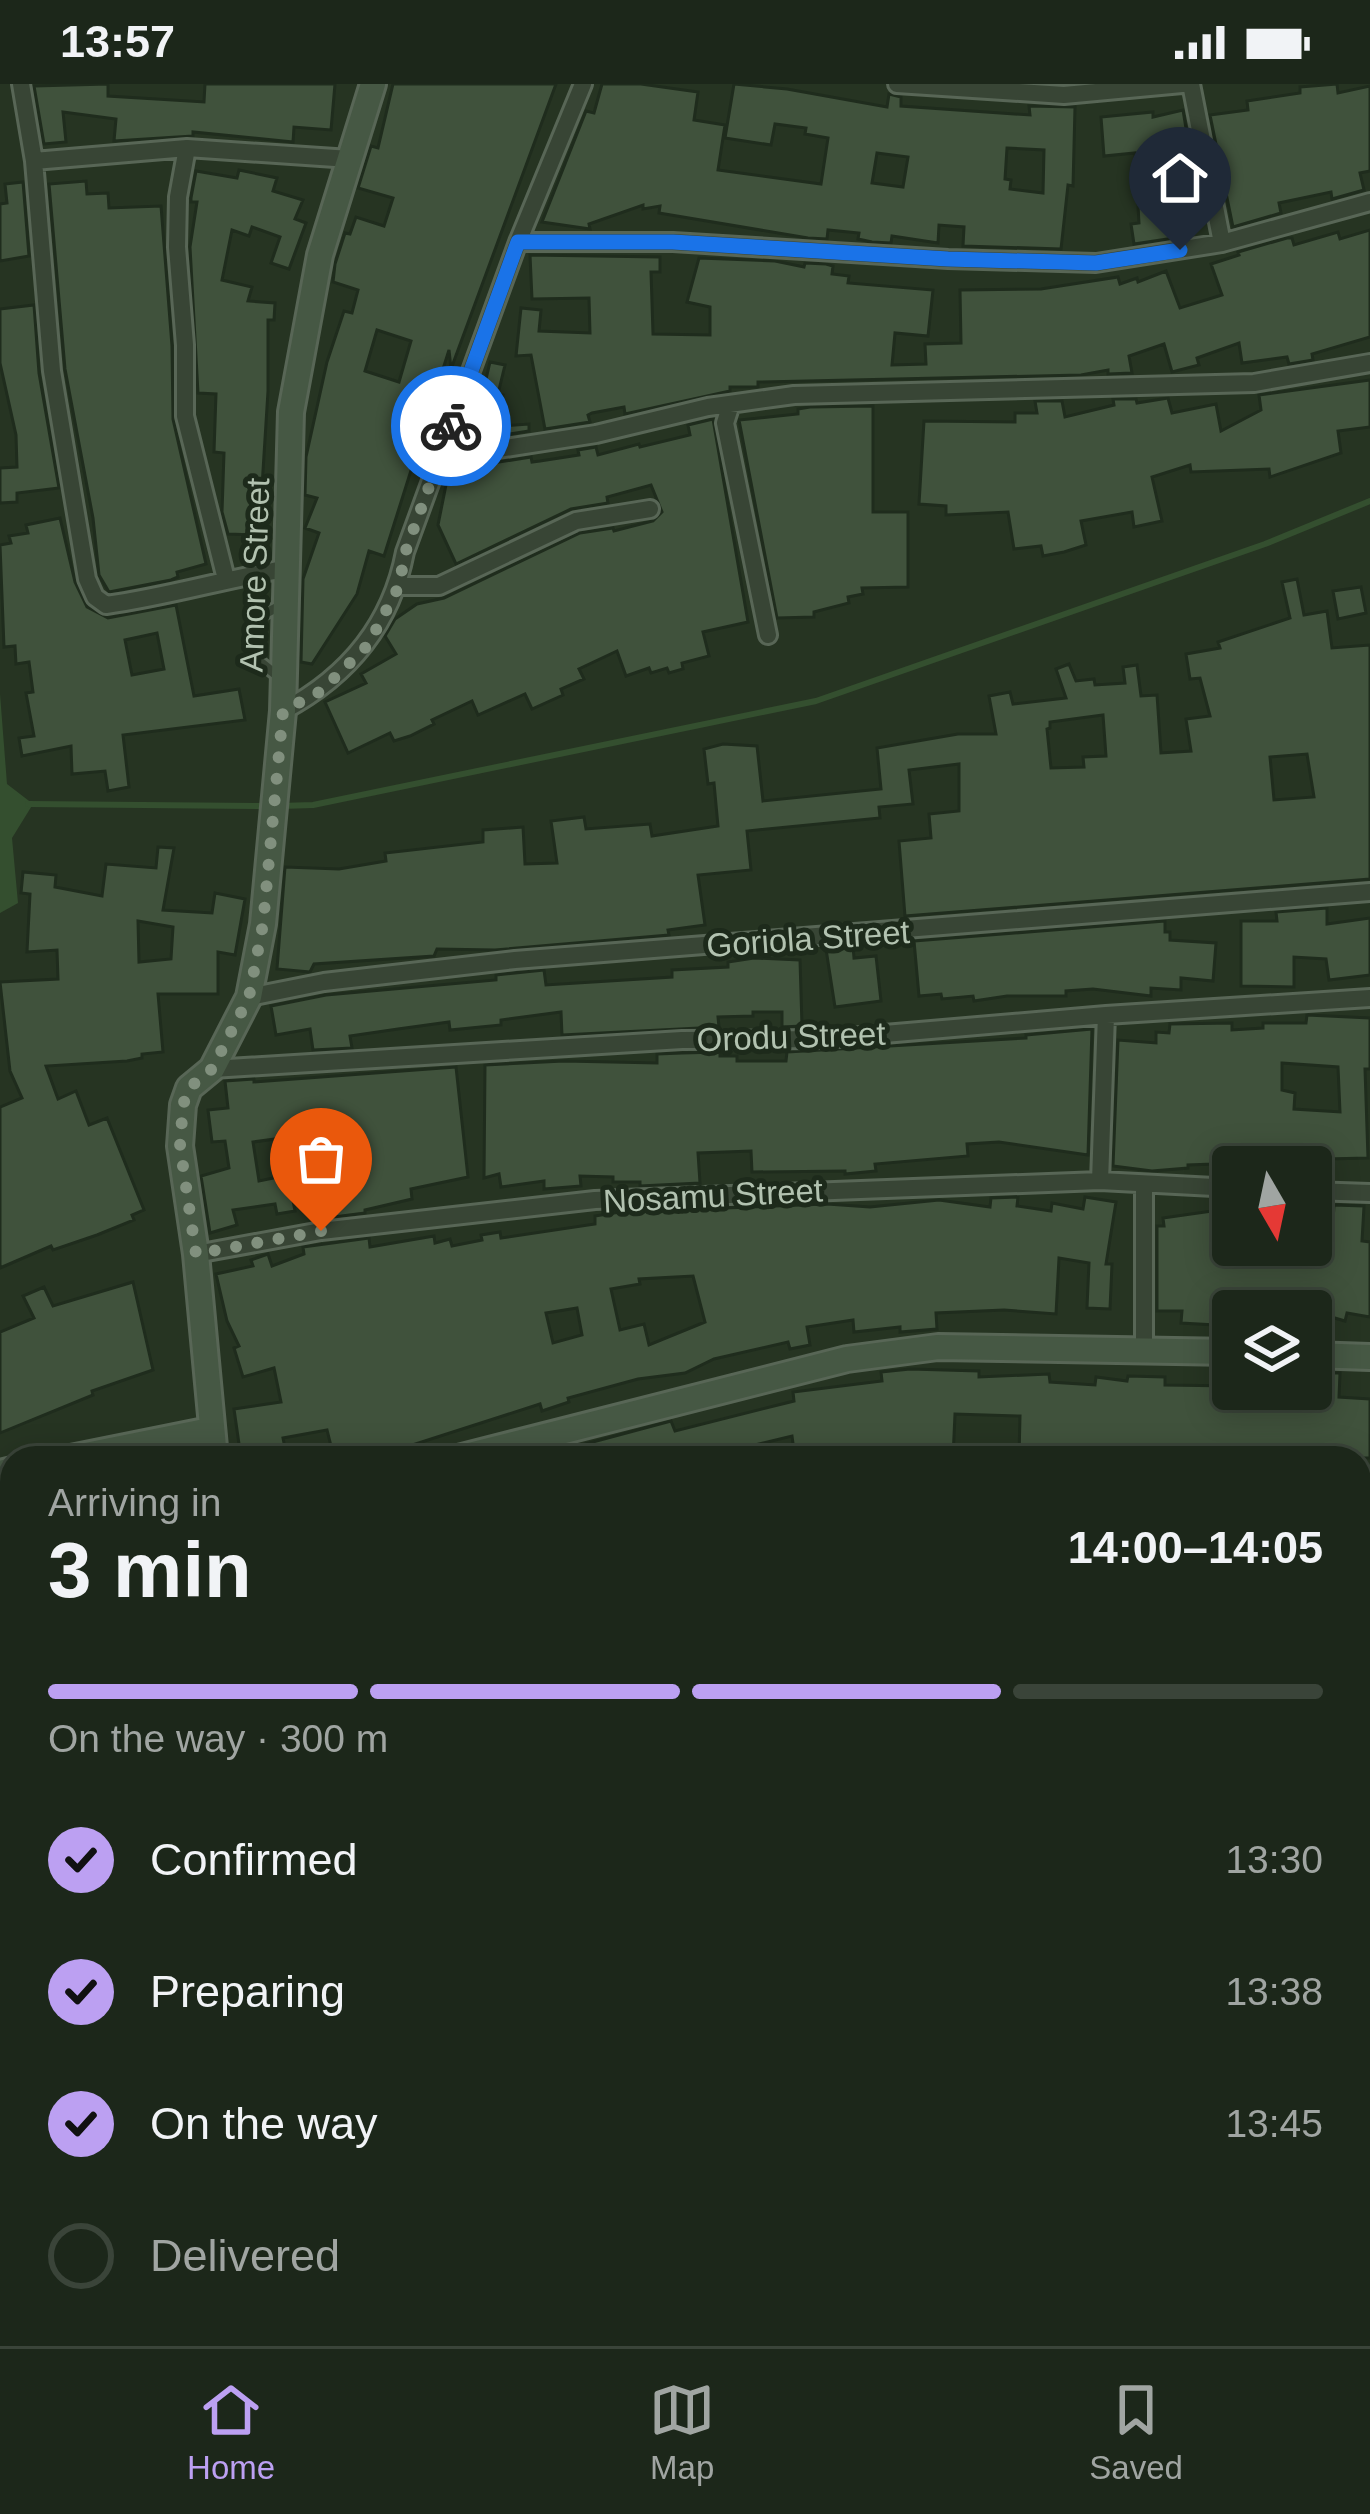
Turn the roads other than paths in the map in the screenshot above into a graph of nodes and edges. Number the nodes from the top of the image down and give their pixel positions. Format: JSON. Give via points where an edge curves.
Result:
{"nodes":[{"id":1,"x":21,"y":84,"type":"edge"},
{"id":2,"x":373,"y":84,"type":"edge"},
{"id":3,"x":583,"y":84,"type":"edge"},
{"id":4,"x":897,"y":84,"type":"edge"},
{"id":5,"x":1182,"y":84,"type":"edge"},
{"id":6,"x":1191,"y":84,"type":"edge"},
{"id":7,"x":187,"y":148,"type":"junction"},
{"id":8,"x":350,"y":160,"type":"junction"},
{"id":9,"x":34,"y":161,"type":"junction"},
{"id":10,"x":1370,"y":202,"type":"edge"},
{"id":11,"x":518,"y":242,"type":"junction"},
{"id":12,"x":1222,"y":243,"type":"junction"},
{"id":13,"x":1370,"y":363,"type":"edge"},
{"id":14,"x":731,"y":404,"type":"junction"},
{"id":15,"x":440,"y":458,"type":"junction"},
{"id":16,"x":650,"y":509,"type":"dead end"},
{"id":17,"x":285,"y":569,"type":"junction"},
{"id":18,"x":226,"y":579,"type":"junction"},
{"id":19,"x":399,"y":586,"type":"junction"},
{"id":20,"x":768,"y":635,"type":"dead end"},
{"id":21,"x":283,"y":711,"type":"junction"},
{"id":22,"x":1370,"y":892,"type":"edge"},
{"id":23,"x":249,"y":997,"type":"junction"},
{"id":24,"x":1370,"y":998,"type":"edge"},
{"id":25,"x":1106,"y":1015,"type":"junction"},
{"id":26,"x":212,"y":1069,"type":"junction"},
{"id":27,"x":1100,"y":1181,"type":"junction"},
{"id":28,"x":1144,"y":1185,"type":"junction"},
{"id":29,"x":1212,"y":1187,"type":"edge"},
{"id":30,"x":1332,"y":1192,"type":"edge"},
{"id":31,"x":1370,"y":1193,"type":"edge"},
{"id":32,"x":196,"y":1254,"type":"junction"},
{"id":33,"x":1144,"y":1349,"type":"junction"},
{"id":34,"x":1212,"y":1351,"type":"edge"},
{"id":35,"x":1332,"y":1356,"type":"edge"},
{"id":36,"x":1370,"y":1357,"type":"edge"},
{"id":37,"x":210,"y":1430,"type":"junction"},
{"id":38,"x":182,"y":1446,"type":"edge"},
{"id":39,"x":213,"y":1446,"type":"edge"},
{"id":40,"x":505,"y":1446,"type":"edge"}],
"edges":[{"from":1,"to":9,"type":"street"},
{"from":2,"to":8,"type":"main road","name":"Amore Street"},
{"from":3,"to":11,"type":"street"},
{"from":4,"to":5,"type":"street","via":[[1064,95]]},
{"from":6,"to":12,"type":"street"},
{"from":7,"to":8,"type":"street"},
{"from":7,"to":9,"type":"street"},
{"from":7,"to":18,"type":"street","via":[[177,230],[185,416]]},
{"from":8,"to":17,"type":"main road","name":"Amore Street","via":[[320,255],[291,412]]},
{"from":9,"to":18,"type":"street","via":[[52,370],[87,579],[106,605]]},
{"from":10,"to":12,"type":"street"},
{"from":11,"to":12,"type":"street","via":[[1096,263]]},
{"from":11,"to":15,"type":"street"},
{"from":13,"to":14,"type":"street","via":[[1255,383],[794,395]]},
{"from":14,"to":15,"type":"street"},
{"from":14,"to":20,"type":"street","via":[[725,423]]},
{"from":15,"to":19,"type":"street"},
{"from":16,"to":19,"type":"street","via":[[576,521],[439,586]]},
{"from":17,"to":18,"type":"street"},
{"from":17,"to":21,"type":"main road","name":"Amore Street"},
{"from":19,"to":21,"type":"street","via":[[368,645],[321,691]]},
{"from":21,"to":23,"type":"main road","name":"Amore Street"},
{"from":22,"to":23,"type":"street","name":"Goriola Street","via":[[515,960]]},
{"from":23,"to":26,"type":"main road","name":"Amore Street"},
{"from":24,"to":25,"type":"street","name":"Orodu Street"},
{"from":25,"to":26,"type":"street","name":"Orodu Street","via":[[826,1039],[682,1040]]},
{"from":25,"to":27,"type":"street"},
{"from":26,"to":32,"type":"main road","name":"Amore Street","via":[[183,1105],[180,1146]]},
{"from":27,"to":28,"type":"street","name":"Nosamu Street"},
{"from":27,"to":32,"type":"street","name":"Nosamu Street","via":[[595,1200],[321,1231]]},
{"from":28,"to":29,"type":"street","name":"Nosamu Street"},
{"from":28,"to":33,"type":"street"},
{"from":30,"to":31,"type":"street"},
{"from":32,"to":37,"type":"main road","name":"Amore Street"},
{"from":33,"to":34,"type":"main road"},
{"from":33,"to":40,"type":"main road","via":[[938,1347],[847,1359]]},
{"from":35,"to":36,"type":"main road"},
{"from":37,"to":38,"type":"main road"},
{"from":37,"to":39,"type":"main road","name":"Amore Street"}]}
